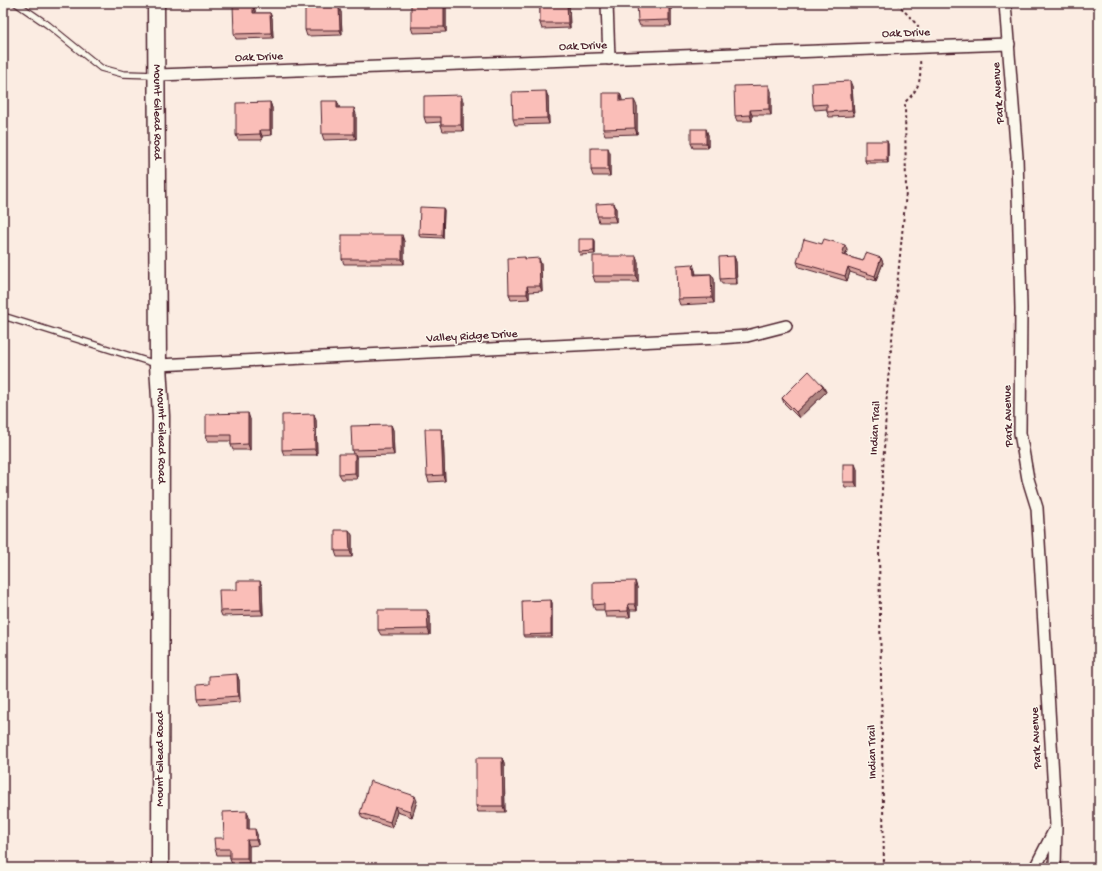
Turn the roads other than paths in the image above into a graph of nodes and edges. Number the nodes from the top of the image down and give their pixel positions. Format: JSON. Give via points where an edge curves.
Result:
{"nodes":[{"id":1,"x":16,"y":3,"type":"edge"},
{"id":2,"x":156,"y":3,"type":"edge"},
{"id":3,"x":607,"y":3,"type":"edge"},
{"id":4,"x":1005,"y":3,"type":"edge"},
{"id":5,"x":1009,"y":44,"type":"junction"},
{"id":6,"x":609,"y":59,"type":"junction"},
{"id":7,"x":158,"y":75,"type":"junction"},
{"id":8,"x":3,"y":316,"type":"edge"},
{"id":9,"x":786,"y":326,"type":"dead end"},
{"id":10,"x":158,"y":364,"type":"junction"},
{"id":11,"x":1056,"y":826,"type":"junction"},
{"id":12,"x":160,"y":868,"type":"edge"},
{"id":13,"x":1035,"y":868,"type":"edge"},
{"id":14,"x":1055,"y":868,"type":"edge"}],
"edges":[{"from":1,"to":7,"type":"lane","via":[[48,24],[101,68],[123,74]]},
{"from":2,"to":7,"type":"main road","name":"Mount Gilead Road"},
{"from":3,"to":6,"type":"street"},
{"from":4,"to":5,"type":"street","name":"Park Avenue"},
{"from":5,"to":6,"type":"street","name":"Oak Drive"},
{"from":5,"to":11,"type":"street","name":"Park Avenue","via":[[1017,157],[1021,308],[1020,433],[1028,480],[1037,508]]},
{"from":6,"to":7,"type":"street","name":"Oak Drive"},
{"from":7,"to":10,"type":"main road","name":"Mount Gilead Road"},
{"from":8,"to":10,"type":"lane"},
{"from":9,"to":10,"type":"street","name":"Valley Ridge Drive","via":[[747,336],[719,338]]},
{"from":10,"to":12,"type":"main road","name":"Mount Gilead Road","via":[[161,416]]},
{"from":11,"to":13,"type":"street","name":"Park Avenue"},
{"from":11,"to":14,"type":"street","name":"Park Avenue"}]}
